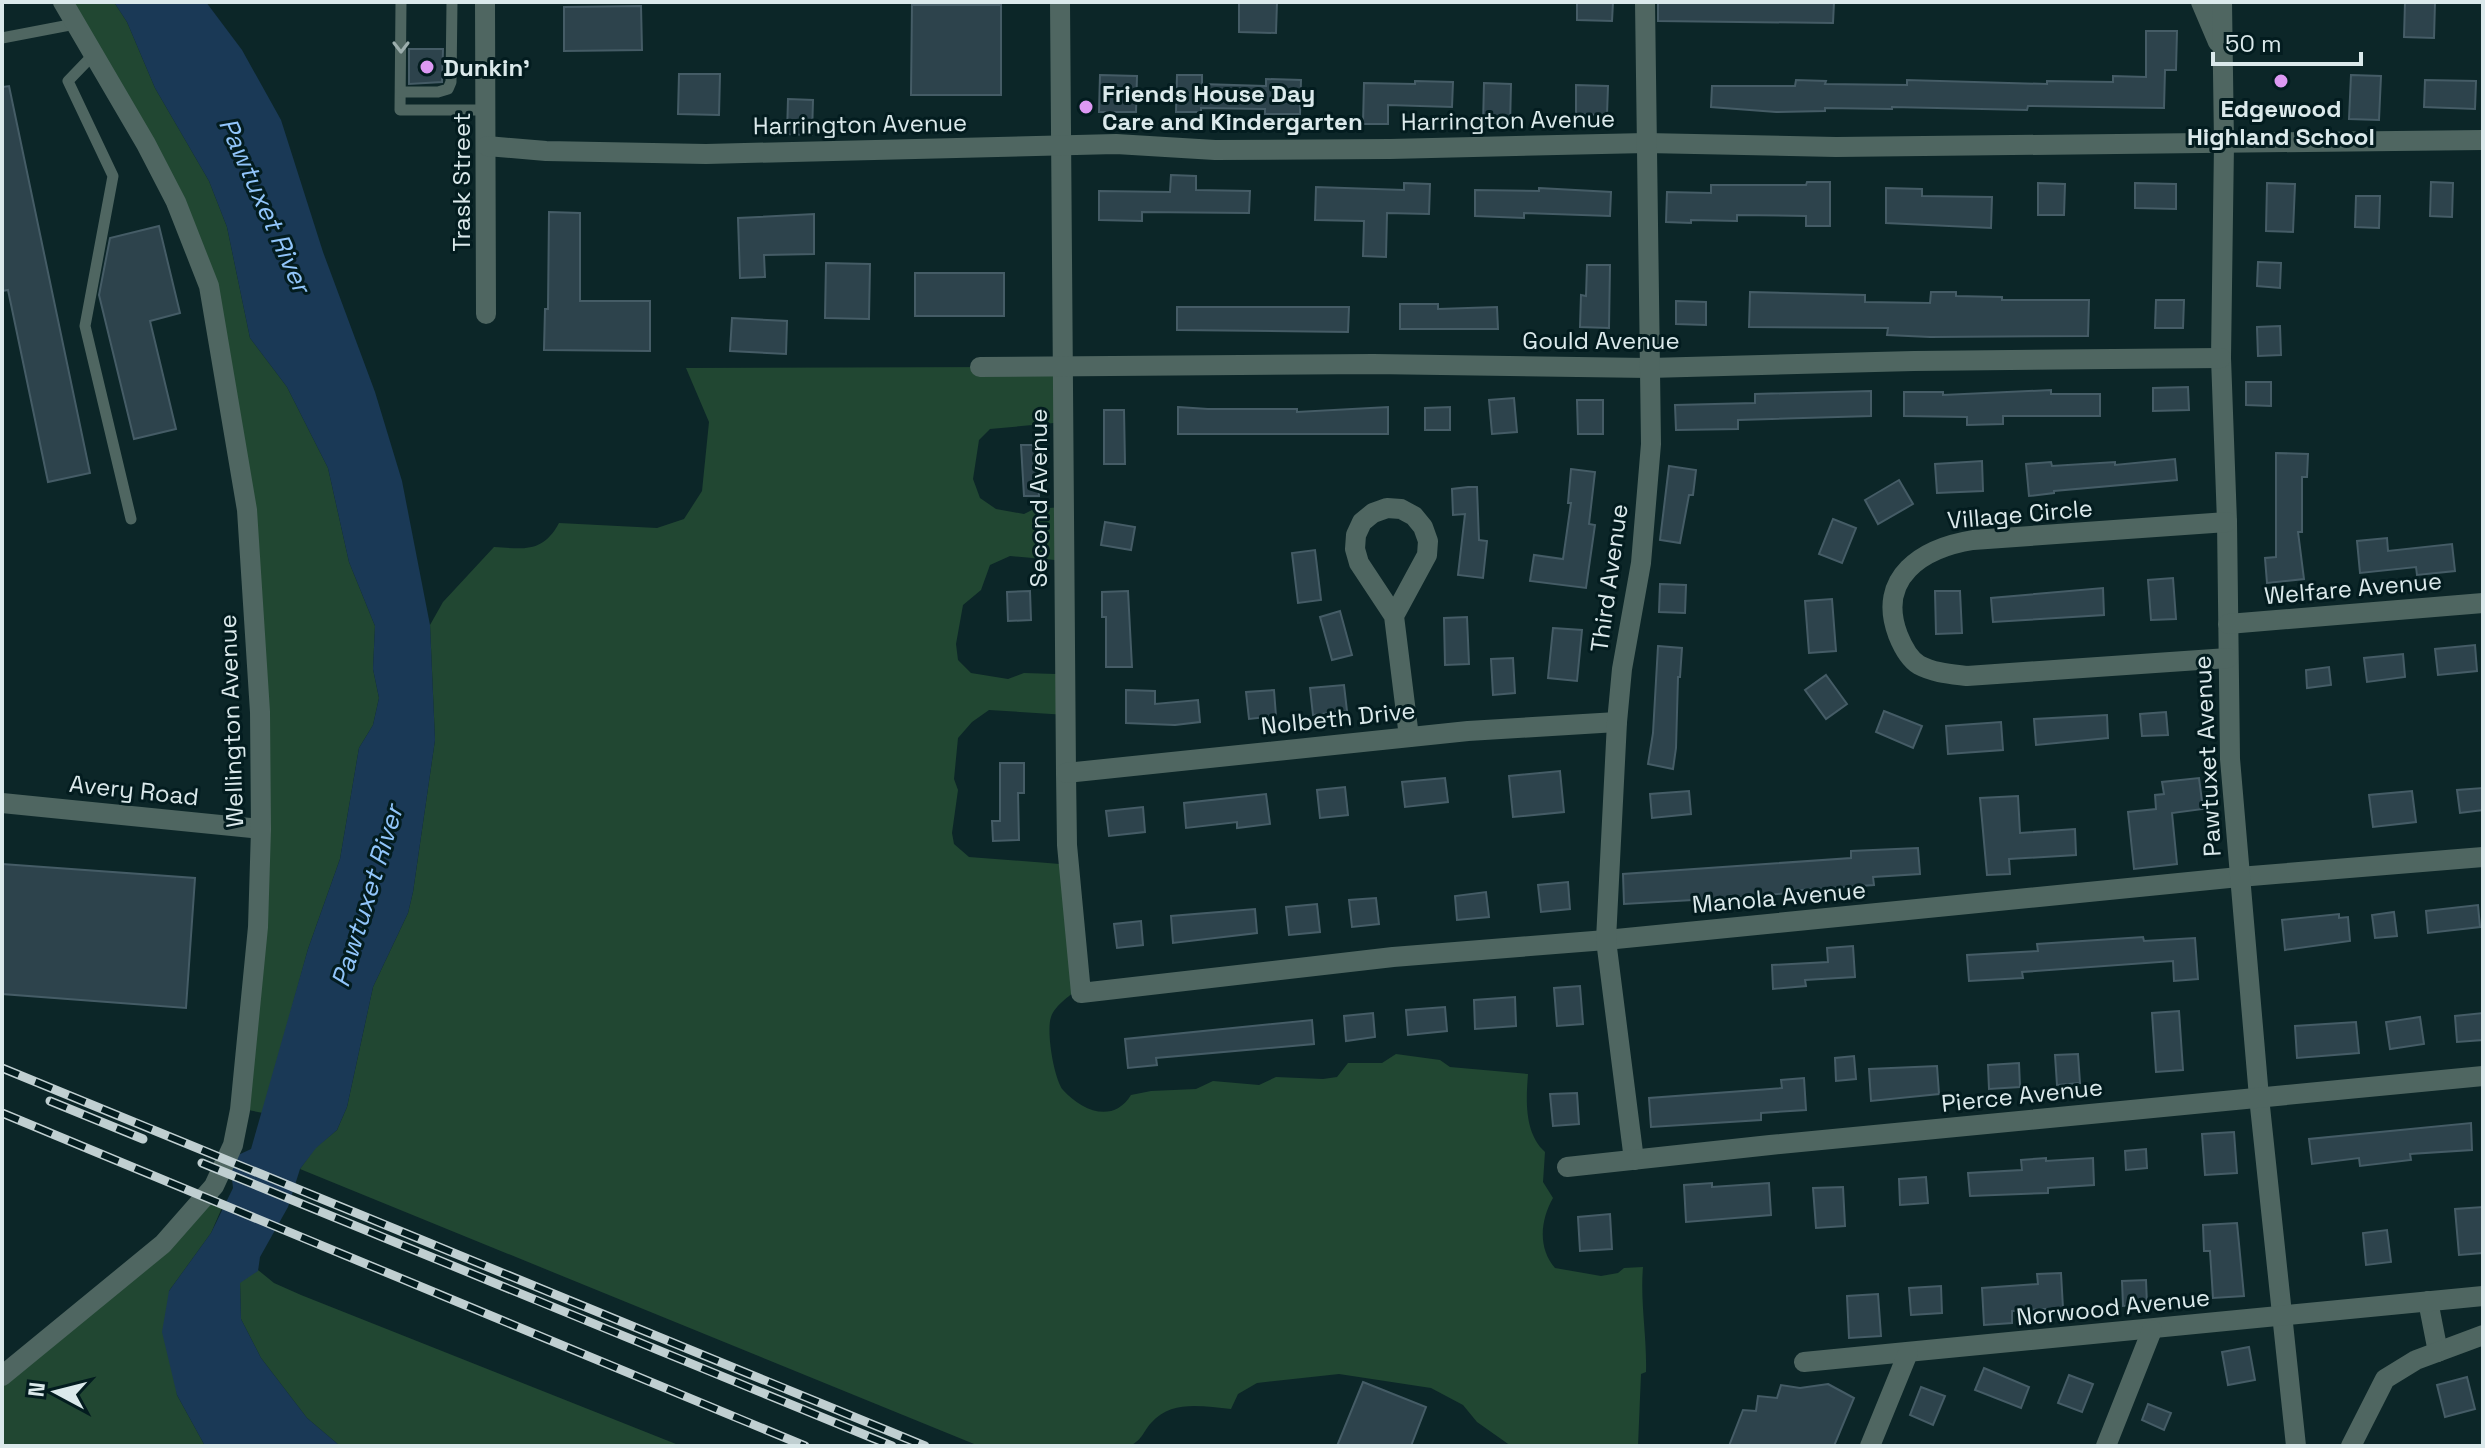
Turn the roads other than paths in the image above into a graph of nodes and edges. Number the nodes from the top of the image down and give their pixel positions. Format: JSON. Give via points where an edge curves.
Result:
{"nodes":[{"id":1,"x":63,"y":2,"type":"edge"},
{"id":2,"x":401,"y":2,"type":"edge"},
{"id":3,"x":452,"y":2,"type":"edge"},
{"id":4,"x":485,"y":2,"type":"edge"},
{"id":5,"x":1060,"y":2,"type":"edge"},
{"id":6,"x":1645,"y":2,"type":"edge"},
{"id":7,"x":2201,"y":2,"type":"edge"},
{"id":8,"x":2222,"y":2,"type":"edge"},
{"id":9,"x":75,"y":24,"type":"junction"},
{"id":10,"x":2,"y":38,"type":"edge"},
{"id":11,"x":94,"y":54,"type":"junction"},
{"id":12,"x":2223,"y":60,"type":"junction"},
{"id":13,"x":401,"y":92,"type":"junction"},
{"id":14,"x":487,"y":110,"type":"junction"},
{"id":15,"x":2483,"y":140,"type":"edge"},
{"id":16,"x":1646,"y":143,"type":"junction"},
{"id":17,"x":2224,"y":144,"type":"junction"},
{"id":18,"x":1061,"y":145,"type":"junction"},
{"id":19,"x":487,"y":146,"type":"junction"},
{"id":20,"x":486,"y":314,"type":"dead end"},
{"id":21,"x":2221,"y":358,"type":"junction"},
{"id":22,"x":1063,"y":366,"type":"junction"},
{"id":23,"x":980,"y":367,"type":"dead end"},
{"id":24,"x":1649,"y":368,"type":"junction"},
{"id":25,"x":131,"y":519,"type":"dead end"},
{"id":26,"x":2227,"y":522,"type":"junction"},
{"id":27,"x":2483,"y":603,"type":"edge"},
{"id":28,"x":1394,"y":616,"type":"junction"},
{"id":29,"x":2228,"y":624,"type":"junction"},
{"id":30,"x":2228,"y":658,"type":"junction"},
{"id":31,"x":1617,"y":722,"type":"junction"},
{"id":32,"x":1409,"y":737,"type":"junction"},
{"id":33,"x":1066,"y":773,"type":"junction"},
{"id":34,"x":2,"y":803,"type":"edge"},
{"id":35,"x":261,"y":829,"type":"junction"},
{"id":36,"x":2483,"y":857,"type":"edge"},
{"id":37,"x":2239,"y":877,"type":"junction"},
{"id":38,"x":1606,"y":940,"type":"junction"},
{"id":39,"x":1081,"y":993,"type":"joint"},
{"id":40,"x":2483,"y":1076,"type":"edge"},
{"id":41,"x":2259,"y":1097,"type":"junction"},
{"id":42,"x":1634,"y":1160,"type":"junction"},
{"id":43,"x":1567,"y":1167,"type":"dead end"},
{"id":44,"x":2483,"y":1296,"type":"edge"},
{"id":45,"x":2428,"y":1301,"type":"junction"},
{"id":46,"x":2281,"y":1315,"type":"junction"},
{"id":47,"x":2152,"y":1330,"type":"junction"},
{"id":48,"x":2483,"y":1335,"type":"edge"},
{"id":49,"x":2438,"y":1352,"type":"junction"},
{"id":50,"x":1908,"y":1353,"type":"junction"},
{"id":51,"x":1804,"y":1362,"type":"dead end"},
{"id":52,"x":2,"y":1376,"type":"edge"},
{"id":53,"x":1870,"y":1446,"type":"edge"},
{"id":54,"x":2106,"y":1446,"type":"edge"},
{"id":55,"x":2296,"y":1446,"type":"edge"},
{"id":56,"x":2351,"y":1446,"type":"edge"}],
"edges":[{"from":1,"to":9,"type":"street","name":"Wellington Avenue"},
{"from":2,"to":13,"type":"lane","one_way":true},
{"from":3,"to":13,"type":"lane","via":[[448,89]]},
{"from":4,"to":14,"type":"street","name":"Trask Street"},
{"from":5,"to":18,"type":"street","name":"Second Avenue"},
{"from":6,"to":16,"type":"street","name":"Third Avenue"},
{"from":7,"to":12,"type":"street","name":"Pawtuxet Avenue"},
{"from":8,"to":12,"type":"street","name":"Pawtuxet Avenue"},
{"from":9,"to":10,"type":"lane"},
{"from":9,"to":11,"type":"street","name":"Wellington Avenue"},
{"from":11,"to":25,"type":"lane","via":[[68,81],[113,176],[85,326]]},
{"from":11,"to":35,"type":"street","name":"Wellington Avenue","via":[[176,202],[209,286],[247,510],[260,712]]},
{"from":12,"to":17,"type":"street","name":"Pawtuxet Avenue"},
{"from":13,"to":14,"type":"lane","via":[[400,110]]},
{"from":14,"to":19,"type":"street","name":"Trask Street"},
{"from":15,"to":17,"type":"street","name":"Harrington Avenue"},
{"from":16,"to":17,"type":"street","name":"Harrington Avenue"},
{"from":16,"to":18,"type":"street","name":"Harrington Avenue","via":[[1231,150]]},
{"from":16,"to":24,"type":"street","name":"Third Avenue"},
{"from":17,"to":21,"type":"street","name":"Pawtuxet Avenue"},
{"from":18,"to":19,"type":"street","name":"Harrington Avenue","via":[[706,154]]},
{"from":18,"to":22,"type":"street","name":"Second Avenue"},
{"from":19,"to":20,"type":"street","name":"Trask Street"},
{"from":21,"to":24,"type":"street","name":"Gould Avenue"},
{"from":21,"to":26,"type":"street","name":"Pawtuxet Avenue"},
{"from":22,"to":23,"type":"street","name":"Gould Avenue"},
{"from":22,"to":24,"type":"street","name":"Gould Avenue"},
{"from":22,"to":33,"type":"street","name":"Second Avenue"},
{"from":24,"to":31,"type":"street","name":"Third Avenue","via":[[1651,444],[1641,563]]},
{"from":26,"to":29,"type":"street","name":"Pawtuxet Avenue"},
{"from":26,"to":30,"type":"street","name":"Village Circle","via":[[1946,544],[1908,568],[1892,608],[1902,645],[1916,664],[1938,672],[1967,676]]},
{"from":27,"to":29,"type":"street","name":"Welfare Avenue"},
{"from":28,"to":28,"type":"street","via":[[1427,555],[1428,541],[1414,516],[1387,508],[1362,522],[1355,549]]},
{"from":28,"to":32,"type":"street"},
{"from":29,"to":30,"type":"street","name":"Pawtuxet Avenue"},
{"from":30,"to":37,"type":"street","name":"Pawtuxet Avenue"},
{"from":31,"to":32,"type":"street","name":"Nolbeth Drive"},
{"from":31,"to":38,"type":"street","name":"Third Avenue"},
{"from":32,"to":33,"type":"street","name":"Nolbeth Drive"},
{"from":33,"to":39,"type":"street","name":"Second Avenue"},
{"from":34,"to":35,"type":"street","name":"Avery Road"},
{"from":35,"to":52,"type":"street","name":"Wellington Avenue","via":[[258,927],[240,1110],[233,1145],[214,1186],[163,1244]]},
{"from":36,"to":37,"type":"street","name":"Manola Avenue"},
{"from":37,"to":38,"type":"street","name":"Manola Avenue"},
{"from":37,"to":41,"type":"street","name":"Pawtuxet Avenue"},
{"from":38,"to":39,"type":"street","name":"Manola Avenue","via":[[1393,957]]},
{"from":38,"to":42,"type":"street","name":"Third Avenue"},
{"from":40,"to":41,"type":"street","name":"Pierce Avenue"},
{"from":41,"to":42,"type":"street","name":"Pierce Avenue"},
{"from":41,"to":46,"type":"street","name":"Pawtuxet Avenue"},
{"from":42,"to":43,"type":"street","name":"Pierce Avenue"},
{"from":44,"to":45,"type":"street","name":"Norwood Avenue"},
{"from":45,"to":46,"type":"street","name":"Norwood Avenue"},
{"from":45,"to":49,"type":"street"},
{"from":46,"to":47,"type":"street","name":"Norwood Avenue"},
{"from":46,"to":55,"type":"street","name":"Pawtuxet Avenue"},
{"from":47,"to":50,"type":"street","name":"Norwood Avenue"},
{"from":47,"to":54,"type":"street"},
{"from":48,"to":49,"type":"street"},
{"from":49,"to":56,"type":"street","via":[[2385,1379]]},
{"from":50,"to":51,"type":"street","name":"Norwood Avenue"},
{"from":50,"to":53,"type":"street"}]}
